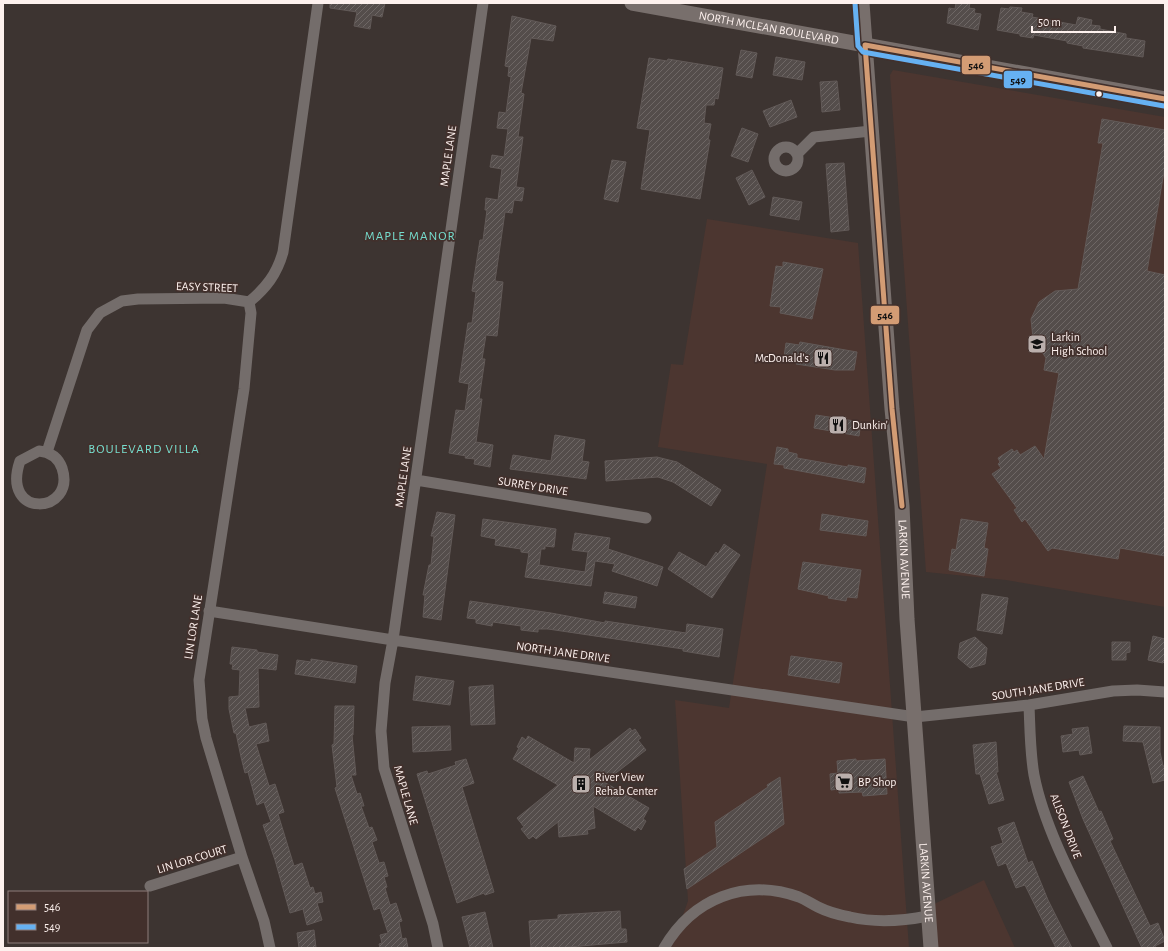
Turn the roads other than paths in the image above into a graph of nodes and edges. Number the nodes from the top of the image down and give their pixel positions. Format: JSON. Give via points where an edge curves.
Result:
{"nodes":[{"id":1,"x":318,"y":3,"type":"edge"},
{"id":2,"x":483,"y":3,"type":"edge"},
{"id":3,"x":632,"y":3,"type":"edge"},
{"id":4,"x":862,"y":3,"type":"edge"},
{"id":5,"x":865,"y":45,"type":"junction"},
{"id":6,"x":1165,"y":99,"type":"edge"},
{"id":7,"x":871,"y":131,"type":"junction"},
{"id":8,"x":797,"y":154,"type":"dead end"},
{"id":9,"x":249,"y":302,"type":"junction"},
{"id":10,"x":47,"y":452,"type":"junction"},
{"id":11,"x":416,"y":480,"type":"junction"},
{"id":12,"x":646,"y":518,"type":"dead end"},
{"id":13,"x":209,"y":611,"type":"junction"},
{"id":14,"x":393,"y":640,"type":"junction"},
{"id":15,"x":1165,"y":692,"type":"edge"},
{"id":16,"x":1029,"y":705,"type":"junction"},
{"id":17,"x":914,"y":717,"type":"junction"},
{"id":18,"x":242,"y":857,"type":"junction"},
{"id":19,"x":150,"y":886,"type":"dead end"},
{"id":20,"x":928,"y":916,"type":"junction"},
{"id":21,"x":270,"y":948,"type":"edge"},
{"id":22,"x":438,"y":948,"type":"edge"},
{"id":23,"x":664,"y":948,"type":"edge"},
{"id":24,"x":931,"y":948,"type":"edge"},
{"id":25,"x":1107,"y":948,"type":"edge"}],
"edges":[{"from":1,"to":9,"type":"street","name":"EASY STREET","via":[[283,252],[274,276],[262,292]]},
{"from":2,"to":11,"type":"street","name":"MAPLE LANE"},
{"from":3,"to":5,"type":"main road","name":"NORTH MCLEAN BOULEVARD"},
{"from":4,"to":5,"type":"main road","name":"LARKIN AVENUE"},
{"from":5,"to":6,"type":"main road","name":"NORTH MCLEAN BOULEVARD"},
{"from":5,"to":7,"type":"main road","name":"LARKIN AVENUE"},
{"from":7,"to":8,"type":"street","via":[[814,137]]},
{"from":7,"to":17,"type":"main road","name":"LARKIN AVENUE","via":[[902,506]]},
{"from":9,"to":10,"type":"street","name":"EASY STREET","via":[[224,298],[122,300],[100,313],[88,330]]},
{"from":9,"to":13,"type":"street","name":"LIN LOR LANE","via":[[251,319],[244,389]]},
{"from":10,"to":10,"type":"street","via":[[39,451],[28,456],[20,461],[16,470],[15,489],[28,503],[47,503],[57,497],[62,487],[64,477],[61,466],[56,458]]},
{"from":11,"to":12,"type":"street","name":"SURREY DRIVE"},
{"from":11,"to":14,"type":"street","name":"MAPLE LANE"},
{"from":13,"to":14,"type":"street","name":"NORTH JANE DRIVE"},
{"from":13,"to":18,"type":"street","name":"LIN LOR LANE","via":[[199,680],[202,719]]},
{"from":14,"to":17,"type":"street","name":"NORTH JANE DRIVE"},
{"from":14,"to":22,"type":"street","name":"MAPLE LANE","via":[[385,683],[381,731],[384,768],[433,924]]},
{"from":15,"to":16,"type":"street","name":"SOUTH JANE DRIVE","via":[[1113,691]]},
{"from":16,"to":17,"type":"street","name":"SOUTH JANE DRIVE"},
{"from":16,"to":25,"type":"street","name":"ALISON DRIVE","via":[[1034,776],[1044,808],[1056,841]]},
{"from":17,"to":20,"type":"main road","name":"LARKIN AVENUE"},
{"from":18,"to":19,"type":"street","name":"LIN LOR COURT"},
{"from":18,"to":21,"type":"street","name":"LIN LOR LANE","via":[[264,921]]},
{"from":20,"to":23,"type":"street","via":[[887,921],[852,918],[827,911],[790,895],[750,890],[724,895],[696,911],[681,924]]},
{"from":20,"to":24,"type":"main road","name":"LARKIN AVENUE"}]}
